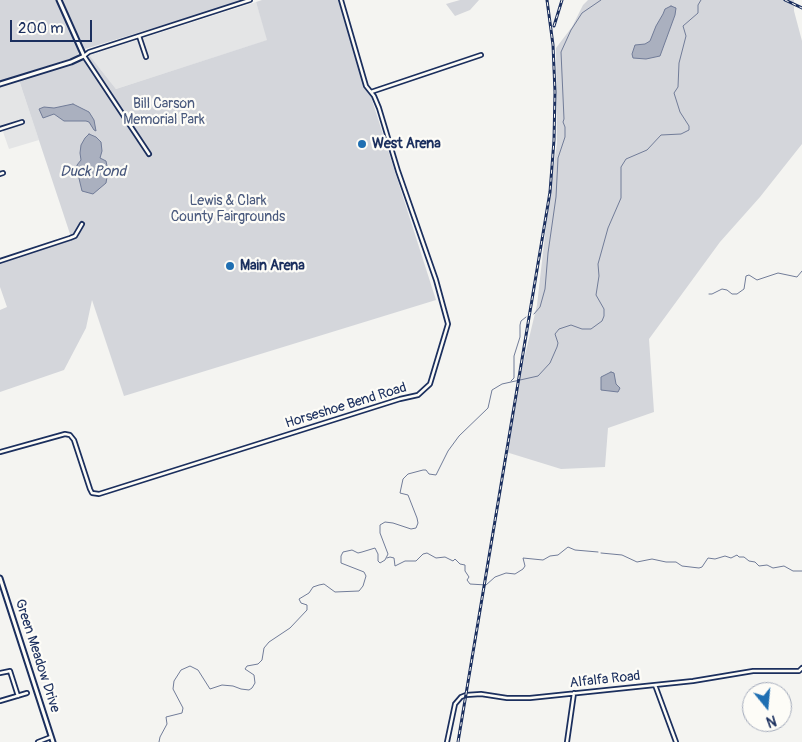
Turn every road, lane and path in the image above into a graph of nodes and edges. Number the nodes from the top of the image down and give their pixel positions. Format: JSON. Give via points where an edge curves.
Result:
{"nodes":[{"id":1,"x":59,"y":0,"type":"edge"},
{"id":2,"x":250,"y":0,"type":"edge"},
{"id":3,"x":341,"y":0,"type":"edge"},
{"id":4,"x":139,"y":36,"type":"junction"},
{"id":5,"x":481,"y":55,"type":"dead end"},
{"id":6,"x":84,"y":56,"type":"junction"},
{"id":7,"x":146,"y":57,"type":"dead end"},
{"id":8,"x":0,"y":84,"type":"edge"},
{"id":9,"x":371,"y":92,"type":"junction"},
{"id":10,"x":22,"y":122,"type":"dead end"},
{"id":11,"x":0,"y":129,"type":"edge"},
{"id":12,"x":149,"y":154,"type":"dead end"},
{"id":13,"x":82,"y":224,"type":"dead end"},
{"id":14,"x":0,"y":261,"type":"edge"},
{"id":15,"x":0,"y":452,"type":"edge"},
{"id":16,"x":0,"y":578,"type":"edge"},
{"id":17,"x":1,"y":585,"type":"edge"},
{"id":18,"x":802,"y":668,"type":"edge"},
{"id":19,"x":800,"y":672,"type":"edge"},
{"id":20,"x":0,"y":673,"type":"edge"},
{"id":21,"x":654,"y":685,"type":"junction"},
{"id":22,"x":27,"y":693,"type":"dead end"},
{"id":23,"x":574,"y":693,"type":"junction"},
{"id":24,"x":18,"y":696,"type":"junction"},
{"id":25,"x":0,"y":701,"type":"edge"},
{"id":26,"x":52,"y":737,"type":"junction"},
{"id":27,"x":38,"y":742,"type":"edge"},
{"id":28,"x":53,"y":742,"type":"edge"},
{"id":29,"x":448,"y":742,"type":"edge"},
{"id":30,"x":567,"y":742,"type":"edge"},
{"id":31,"x":676,"y":742,"type":"edge"}],
"edges":[{"from":1,"to":6,"type":"main road"},
{"from":2,"to":4,"type":"street"},
{"from":3,"to":9,"type":"street","name":"Horseshoe Bend Road","via":[[366,86]]},
{"from":4,"to":6,"type":"street"},
{"from":4,"to":7,"type":"street"},
{"from":5,"to":9,"type":"street"},
{"from":6,"to":8,"type":"main road"},
{"from":6,"to":12,"type":"street"},
{"from":9,"to":15,"type":"street","name":"Horseshoe Bend Road","via":[[379,108],[448,324],[427,388],[418,394],[99,494],[92,493],[90,489],[70,434]]},
{"from":10,"to":11,"type":"street"},
{"from":13,"to":14,"type":"street","via":[[75,236]]},
{"from":16,"to":17,"type":"main road","name":"Green Meadow Drive"},
{"from":17,"to":26,"type":"main road","name":"Green Meadow Drive"},
{"from":18,"to":19,"type":"street","name":"Alfalfa Road"},
{"from":19,"to":21,"type":"street","name":"Alfalfa Road","via":[[753,671]]},
{"from":20,"to":24,"type":"street","via":[[10,671]]},
{"from":21,"to":23,"type":"street","name":"Alfalfa Road"},
{"from":21,"to":31,"type":"street"},
{"from":22,"to":24,"type":"street"},
{"from":23,"to":29,"type":"street","name":"Alfalfa Road","via":[[517,699],[481,694],[464,696],[455,704]]},
{"from":23,"to":30,"type":"street"},
{"from":24,"to":25,"type":"street"},
{"from":26,"to":27,"type":"street"},
{"from":26,"to":28,"type":"main road","name":"Green Meadow Drive"}]}
